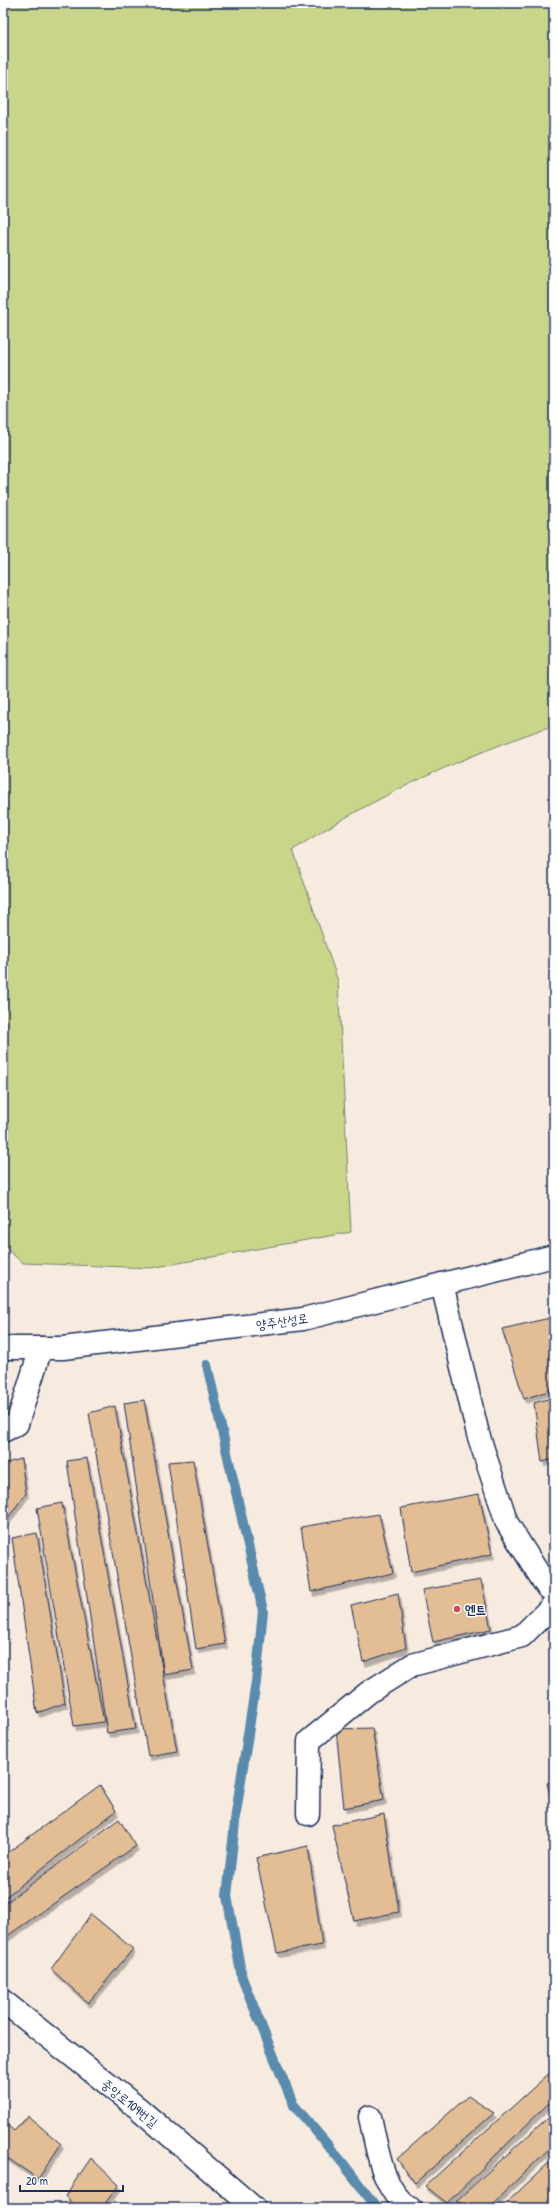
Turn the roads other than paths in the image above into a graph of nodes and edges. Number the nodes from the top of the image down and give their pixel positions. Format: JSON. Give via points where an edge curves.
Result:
{"nodes":[{"id":1,"x":554,"y":1256,"type":"edge"},
{"id":2,"x":442,"y":1284,"type":"junction"},
{"id":3,"x":3,"y":1348,"type":"edge"},
{"id":4,"x":41,"y":1348,"type":"junction"},
{"id":5,"x":3,"y":1431,"type":"edge"},
{"id":6,"x":554,"y":1592,"type":"edge"},
{"id":7,"x":554,"y":1604,"type":"edge"},
{"id":8,"x":308,"y":1814,"type":"dead end"},
{"id":9,"x":3,"y":2001,"type":"edge"},
{"id":10,"x":370,"y":2117,"type":"dead end"},
{"id":11,"x":254,"y":2208,"type":"edge"},
{"id":12,"x":410,"y":2208,"type":"edge"}],
"edges":[{"from":1,"to":2,"type":"street","name":"양주산성로"},
{"from":2,"to":4,"type":"street","name":"양주산성로","via":[[303,1319],[63,1348]]},
{"from":2,"to":6,"type":"street","via":[[478,1434],[507,1523],[547,1587]]},
{"from":3,"to":4,"type":"street","name":"양주산성로"},
{"from":4,"to":5,"type":"street","via":[[17,1424]]},
{"from":7,"to":8,"type":"street","via":[[522,1636],[412,1665],[369,1692],[332,1721],[309,1741]]},
{"from":9,"to":11,"type":"street","name":"중앙로109번길","via":[[138,2108]]},
{"from":10,"to":12,"type":"street","via":[[384,2172],[400,2202]]}]}
